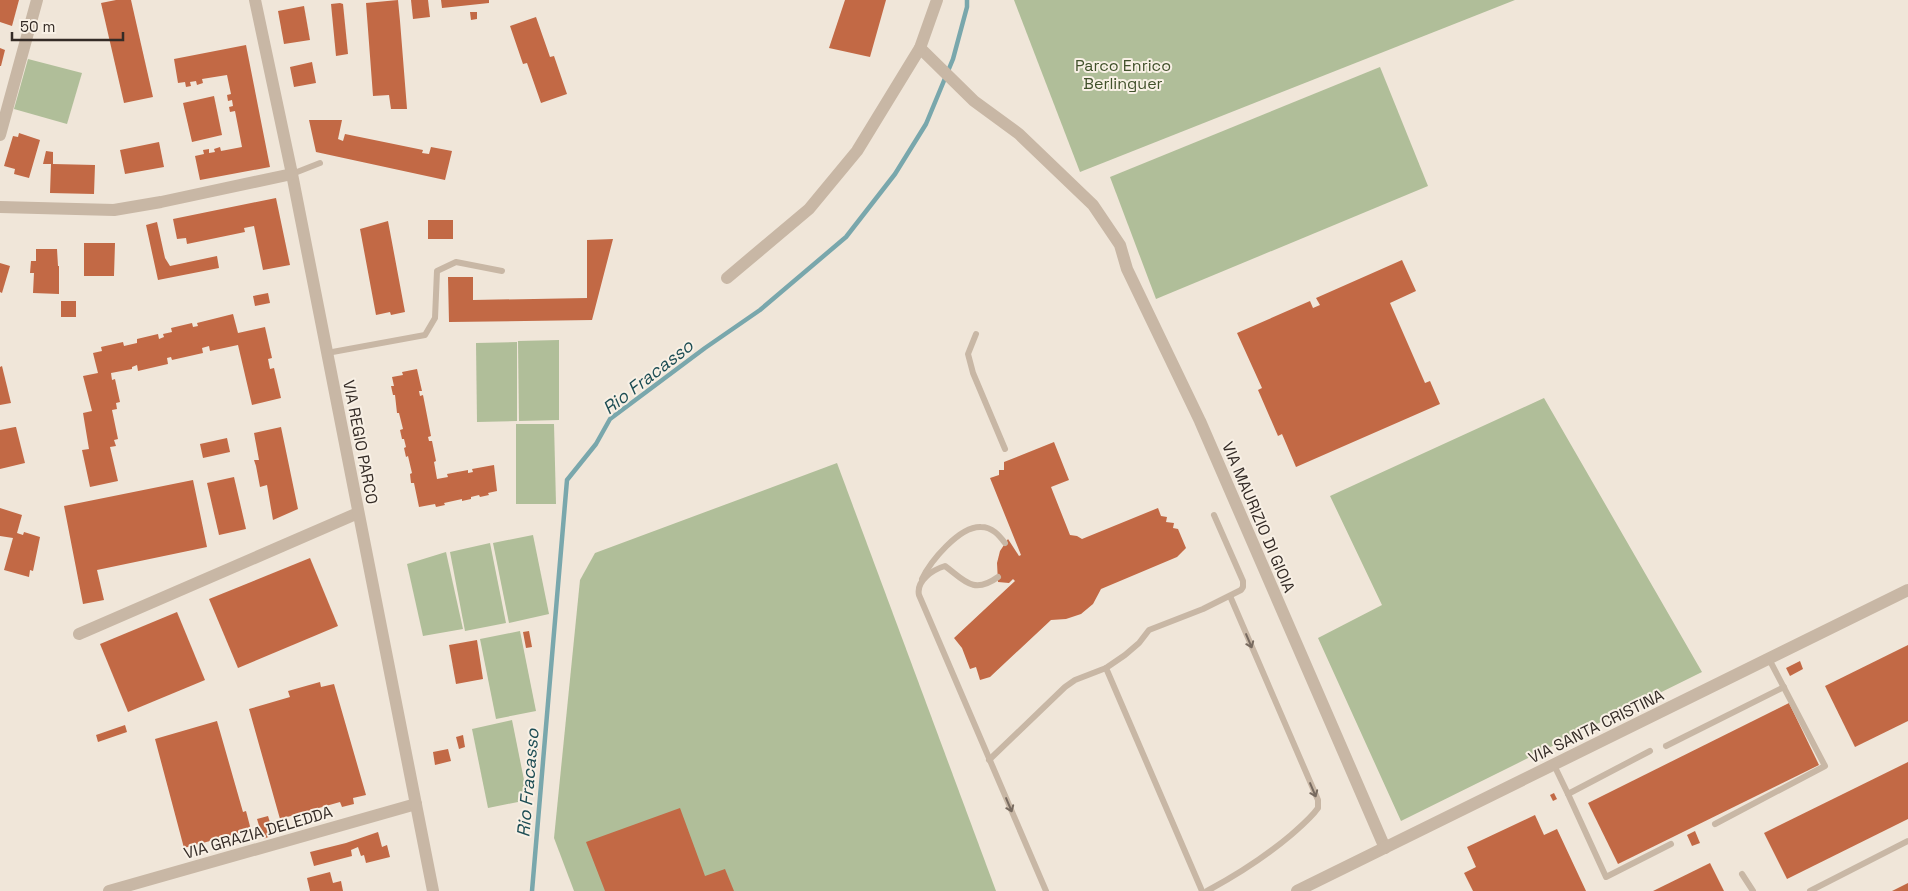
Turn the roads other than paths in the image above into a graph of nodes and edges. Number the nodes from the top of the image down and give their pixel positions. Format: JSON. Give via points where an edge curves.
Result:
{"nodes":[{"id":1,"x":36,"y":0,"type":"edge"},
{"id":2,"x":255,"y":0,"type":"edge"},
{"id":3,"x":937,"y":0,"type":"edge"},
{"id":4,"x":920,"y":48,"type":"junction"},
{"id":5,"x":0,"y":135,"type":"edge"},
{"id":6,"x":320,"y":163,"type":"dead end"},
{"id":7,"x":292,"y":174,"type":"junction"},
{"id":8,"x":0,"y":207,"type":"edge"},
{"id":9,"x":502,"y":271,"type":"dead end"},
{"id":10,"x":727,"y":278,"type":"dead end"},
{"id":11,"x":976,"y":334,"type":"dead end"},
{"id":12,"x":327,"y":353,"type":"junction"},
{"id":13,"x":1005,"y":449,"type":"dead end"},
{"id":14,"x":358,"y":513,"type":"junction"},
{"id":15,"x":1214,"y":515,"type":"dead end"},
{"id":16,"x":1006,"y":544,"type":"dead end"},
{"id":17,"x":998,"y":577,"type":"dead end"},
{"id":18,"x":922,"y":580,"type":"junction"},
{"id":19,"x":1908,"y":590,"type":"edge"},
{"id":20,"x":1230,"y":596,"type":"junction"},
{"id":21,"x":79,"y":634,"type":"dead end"},
{"id":22,"x":1769,"y":658,"type":"junction"},
{"id":23,"x":1106,"y":668,"type":"junction"},
{"id":24,"x":1784,"y":687,"type":"junction"},
{"id":25,"x":1666,"y":746,"type":"dead end"},
{"id":26,"x":1650,"y":751,"type":"dead end"},
{"id":27,"x":989,"y":760,"type":"junction"},
{"id":28,"x":1554,"y":765,"type":"junction"},
{"id":29,"x":1568,"y":794,"type":"junction"},
{"id":30,"x":416,"y":804,"type":"junction"},
{"id":31,"x":1715,"y":824,"type":"dead end"},
{"id":32,"x":1908,"y":841,"type":"edge"},
{"id":33,"x":1671,"y":844,"type":"dead end"},
{"id":34,"x":1385,"y":848,"type":"junction"},
{"id":35,"x":1742,"y":874,"type":"dead end"},
{"id":36,"x":110,"y":891,"type":"edge"},
{"id":37,"x":433,"y":891,"type":"edge"},
{"id":38,"x":1046,"y":891,"type":"edge"},
{"id":39,"x":1202,"y":891,"type":"edge"},
{"id":40,"x":1207,"y":891,"type":"edge"},
{"id":41,"x":1298,"y":891,"type":"edge"},
{"id":42,"x":1753,"y":891,"type":"edge"},
{"id":43,"x":1810,"y":891,"type":"edge"}],
"edges":[{"from":1,"to":5,"type":"street"},
{"from":2,"to":7,"type":"street","name":"VIA REGIO PARCO"},
{"from":3,"to":4,"type":"street"},
{"from":4,"to":10,"type":"street","via":[[857,151],[809,209]]},
{"from":4,"to":34,"type":"street","name":"VIA MAURIZIO DI GIOIA","via":[[974,101],[1019,134],[1093,205],[1120,246],[1127,269],[1200,421]]},
{"from":6,"to":7,"type":"lane"},
{"from":7,"to":8,"type":"street","via":[[114,210]]},
{"from":7,"to":12,"type":"street","name":"VIA REGIO PARCO"},
{"from":9,"to":12,"type":"lane","via":[[456,262],[437,271],[435,318],[424,335]]},
{"from":11,"to":13,"type":"lane","via":[[968,354],[972,373]]},
{"from":12,"to":14,"type":"street","name":"VIA REGIO PARCO"},
{"from":14,"to":21,"type":"street"},
{"from":14,"to":30,"type":"street","name":"VIA REGIO PARCO"},
{"from":15,"to":20,"type":"lane","via":[[1243,581],[1241,590]]},
{"from":16,"to":18,"type":"lane","via":[[997,532],[981,526],[966,530],[944,549],[926,570]]},
{"from":17,"to":18,"type":"lane","via":[[975,586],[964,582],[945,566]]},
{"from":18,"to":27,"type":"lane","via":[[919,595]]},
{"from":19,"to":22,"type":"street","name":"VIA SANTA CRISTINA"},
{"from":20,"to":23,"type":"lane","via":[[1149,630],[1139,643]]},
{"from":20,"to":40,"type":"lane","one_way":true,"via":[[1318,800],[1318,808],[1266,856]]},
{"from":22,"to":24,"type":"lane"},
{"from":22,"to":28,"type":"street","name":"VIA SANTA CRISTINA"},
{"from":23,"to":27,"type":"lane","via":[[1065,687]]},
{"from":23,"to":39,"type":"lane"},
{"from":24,"to":25,"type":"lane"},
{"from":24,"to":31,"type":"lane","via":[[1825,766]]},
{"from":26,"to":29,"type":"lane"},
{"from":27,"to":38,"type":"lane","one_way":true},
{"from":28,"to":29,"type":"lane"},
{"from":28,"to":34,"type":"street","name":"VIA SANTA CRISTINA"},
{"from":29,"to":33,"type":"lane","via":[[1606,877]]},
{"from":30,"to":36,"type":"street","name":"VIA GRAZIA DELEDDA"},
{"from":30,"to":37,"type":"street","name":"VIA REGIO PARCO"},
{"from":32,"to":43,"type":"lane"},
{"from":34,"to":41,"type":"street","name":"VIA SANTA CRISTINA"},
{"from":35,"to":42,"type":"lane"}]}
